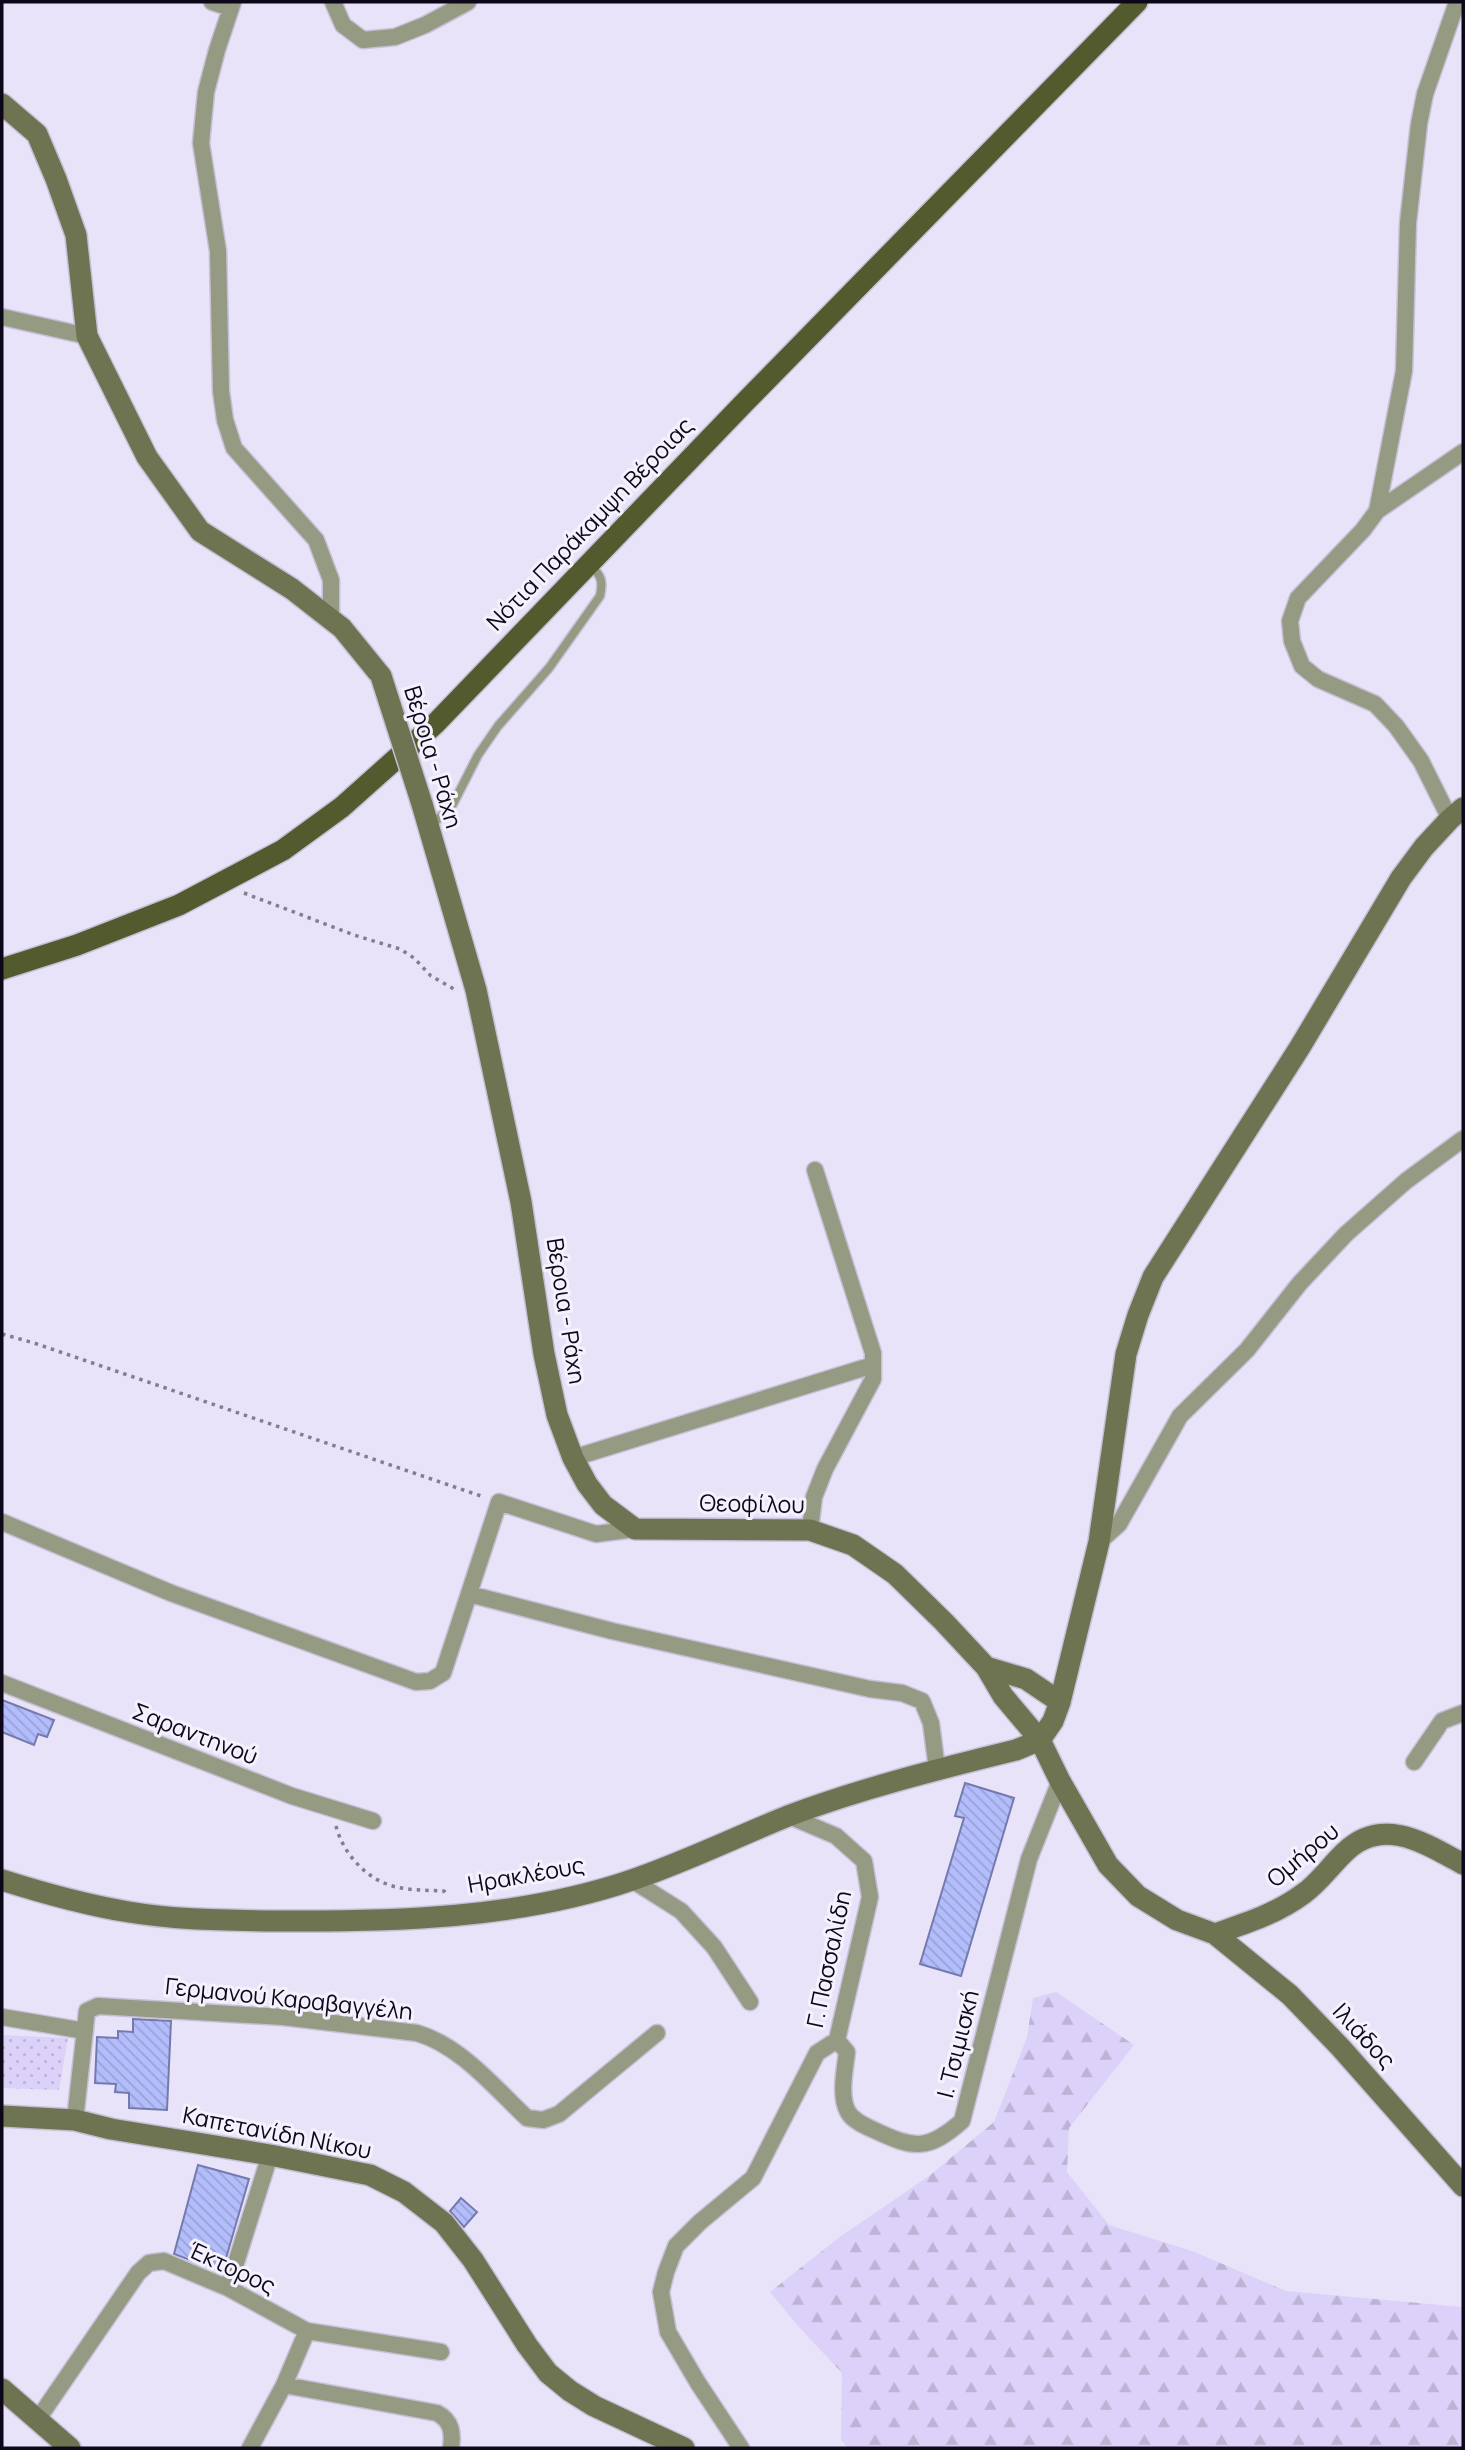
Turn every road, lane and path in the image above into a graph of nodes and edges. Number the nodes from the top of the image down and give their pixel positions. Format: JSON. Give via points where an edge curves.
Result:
{"nodes":[{"id":1,"x":212,"y":2,"type":"edge"},
{"id":2,"x":333,"y":2,"type":"edge"},
{"id":3,"x":468,"y":2,"type":"edge"},
{"id":4,"x":1137,"y":2,"type":"edge"},
{"id":5,"x":1457,"y":2,"type":"edge"},
{"id":6,"x":232,"y":5,"type":"edge"},
{"id":7,"x":2,"y":104,"type":"edge"},
{"id":8,"x":2,"y":317,"type":"edge"},
{"id":9,"x":87,"y":336,"type":"junction"},
{"id":10,"x":1463,"y":453,"type":"edge"},
{"id":11,"x":1377,"y":511,"type":"junction"},
{"id":12,"x":588,"y":564,"type":"junction"},
{"id":13,"x":331,"y":619,"type":"junction"},
{"id":14,"x":1457,"y":813,"type":"edge"},
{"id":15,"x":428,"y":829,"type":"junction"},
{"id":16,"x":223,"y":883,"type":"junction"},
{"id":17,"x":2,"y":969,"type":"edge"},
{"id":18,"x":476,"y":990,"type":"junction"},
{"id":19,"x":1463,"y":1139,"type":"edge"},
{"id":20,"x":815,"y":1170,"type":"dead end"},
{"id":21,"x":2,"y":1334,"type":"edge"},
{"id":22,"x":873,"y":1365,"type":"junction"},
{"id":23,"x":573,"y":1458,"type":"junction"},
{"id":24,"x":499,"y":1502,"type":"junction"},
{"id":25,"x":2,"y":1522,"type":"edge"},
{"id":26,"x":635,"y":1529,"type":"junction"},
{"id":27,"x":810,"y":1530,"type":"junction"},
{"id":28,"x":1099,"y":1542,"type":"junction"},
{"id":29,"x":469,"y":1594,"type":"junction"},
{"id":30,"x":986,"y":1667,"type":"junction"},
{"id":31,"x":2,"y":1684,"type":"edge"},
{"id":32,"x":1060,"y":1702,"type":"junction"},
{"id":33,"x":1463,"y":1713,"type":"edge"},
{"id":34,"x":1040,"y":1740,"type":"junction"},
{"id":35,"x":1414,"y":1762,"type":"dead end"},
{"id":36,"x":937,"y":1769,"type":"junction"},
{"id":37,"x":1059,"y":1780,"type":"junction"},
{"id":38,"x":332,"y":1810,"type":"junction"},
{"id":39,"x":789,"y":1816,"type":"junction"},
{"id":40,"x":373,"y":1821,"type":"dead end"},
{"id":41,"x":1463,"y":1864,"type":"edge"},
{"id":42,"x":2,"y":1880,"type":"edge"},
{"id":43,"x":632,"y":1880,"type":"junction"},
{"id":44,"x":466,"y":1913,"type":"junction"},
{"id":45,"x":1215,"y":1934,"type":"junction"},
{"id":46,"x":750,"y":2002,"type":"dead end"},
{"id":47,"x":2,"y":2017,"type":"edge"},
{"id":48,"x":85,"y":2031,"type":"junction"},
{"id":49,"x":657,"y":2033,"type":"dead end"},
{"id":50,"x":837,"y":2039,"type":"junction"},
{"id":51,"x":2,"y":2116,"type":"edge"},
{"id":52,"x":75,"y":2120,"type":"junction"},
{"id":53,"x":270,"y":2155,"type":"junction"},
{"id":54,"x":1463,"y":2186,"type":"edge"},
{"id":55,"x":228,"y":2288,"type":"junction"},
{"id":56,"x":307,"y":2331,"type":"junction"},
{"id":57,"x":441,"y":2352,"type":"dead end"},
{"id":58,"x":284,"y":2385,"type":"junction"},
{"id":59,"x":2,"y":2389,"type":"edge"},
{"id":60,"x":38,"y":2418,"type":"junction"},
{"id":61,"x":70,"y":2448,"type":"edge"},
{"id":62,"x":250,"y":2448,"type":"edge"},
{"id":63,"x":451,"y":2448,"type":"edge"},
{"id":64,"x":684,"y":2448,"type":"edge"},
{"id":65,"x":741,"y":2448,"type":"edge"}],
"edges":[{"from":1,"to":6,"type":"street"},
{"from":2,"to":3,"type":"street","via":[[343,26],[363,40],[395,37]]},
{"from":4,"to":12,"type":"main road","name":"Νότια Παράκαμψη Βέροιας"},
{"from":5,"to":11,"type":"street","via":[[1419,124],[1408,223],[1404,371]]},
{"from":6,"to":13,"type":"street","via":[[206,92],[201,143],[218,251],[225,421],[234,448],[316,540],[331,580]]},
{"from":7,"to":9,"type":"street","name":"Βέροια - Ράχη","via":[[37,134],[76,235]]},
{"from":8,"to":9,"type":"street"},
{"from":9,"to":13,"type":"street","name":"Βέροια - Ράχη","via":[[147,457],[200,531]]},
{"from":10,"to":11,"type":"street"},
{"from":11,"to":14,"type":"street","via":[[1298,598],[1290,621],[1292,641],[1302,666],[1318,680],[1375,704],[1396,726]]},
{"from":12,"to":15,"type":"lane","via":[[600,574],[600,596],[549,668],[498,726],[453,804]]},
{"from":12,"to":16,"type":"main road","name":"Νότια Παράκαμψη Βέροιας","via":[[435,724],[342,807],[283,850]]},
{"from":13,"to":15,"type":"street","name":"Βέροια - Ράχη","bridge":true,"via":[[381,676]]},
{"from":14,"to":28,"type":"street","via":[[1401,878],[1153,1277],[1126,1354]]},
{"from":15,"to":18,"type":"street","name":"Βέροια - Ράχη"},
{"from":16,"to":17,"type":"main road","name":"Νότια Παράκαμψη Βέροιας","via":[[133,925]]},
{"from":16,"to":18,"type":"path","via":[[400,949],[447,987]]},
{"from":18,"to":23,"type":"street","name":"Βέροια - Ράχη","via":[[521,1202],[544,1354],[557,1415]]},
{"from":19,"to":28,"type":"street","via":[[1346,1234],[1300,1283],[1247,1350],[1180,1416],[1119,1524]]},
{"from":20,"to":22,"type":"street"},
{"from":21,"to":24,"type":"path"},
{"from":22,"to":23,"type":"street"},
{"from":22,"to":27,"type":"street","via":[[873,1379],[814,1497]]},
{"from":23,"to":26,"type":"street","name":"Βέροια - Ράχη","via":[[604,1505]]},
{"from":24,"to":26,"type":"street","via":[[596,1534]]},
{"from":24,"to":29,"type":"street"},
{"from":25,"to":29,"type":"street","via":[[171,1593],[416,1682],[443,1673]]},
{"from":26,"to":27,"type":"street","name":"Θεοφίλου"},
{"from":27,"to":30,"type":"street","name":"Θεοφίλου","via":[[853,1545],[895,1574]]},
{"from":28,"to":32,"type":"street"},
{"from":29,"to":36,"type":"street","via":[[612,1631],[902,1693],[922,1701],[931,1723]]},
{"from":30,"to":32,"type":"street","via":[[1026,1679]]},
{"from":30,"to":34,"type":"street","name":"Θεοφίλου","via":[[1003,1696]]},
{"from":31,"to":38,"type":"street","name":"Σαραντηνού"},
{"from":32,"to":34,"type":"street"},
{"from":33,"to":35,"type":"street","via":[[1442,1721]]},
{"from":34,"to":36,"type":"street","name":"Ηρακλέους","via":[[1016,1751]]},
{"from":34,"to":37,"type":"street","name":"Θεοφίλου"},
{"from":36,"to":39,"type":"street","name":"Ηρακλέους"},
{"from":37,"to":45,"type":"street","name":"Ιλιάδος","via":[[1108,1866],[1138,1896],[1177,1920]]},
{"from":37,"to":50,"type":"street","name":"Ι. Τσιμισκή","via":[[1029,1859],[962,2121],[943,2138],[925,2145],[900,2143],[858,2123],[847,2111],[846,2052]]},
{"from":38,"to":40,"type":"street","name":"Σαραντηνού"},
{"from":38,"to":44,"type":"path","via":[[339,1838],[351,1857],[371,1874],[402,1888],[444,1891]]},
{"from":39,"to":43,"type":"street","name":"Ηρακλέους"},
{"from":39,"to":50,"type":"street","name":"Γ. Πασσαλίδη","via":[[836,1836],[864,1861],[870,1897]]},
{"from":41,"to":45,"type":"street","name":"Ομήρου","via":[[1401,1834],[1371,1835],[1348,1849],[1296,1899],[1268,1916]]},
{"from":42,"to":44,"type":"street","name":"Ηρακλέους","via":[[130,1912],[192,1919],[393,1919]]},
{"from":43,"to":44,"type":"street","name":"Ηρακλέους","via":[[579,1895]]},
{"from":43,"to":46,"type":"street","via":[[681,1911],[714,1947]]},
{"from":45,"to":54,"type":"street","name":"Ιλιάδος","via":[[1290,1995]]},
{"from":47,"to":48,"type":"street"},
{"from":48,"to":49,"type":"street","name":"Γερμανού Καραβαγγέλη","via":[[88,2011],[111,2005],[283,2017],[416,2033],[450,2048],[527,2118],[543,2120],[559,2115]]},
{"from":48,"to":52,"type":"street"},
{"from":50,"to":65,"type":"street","name":"Γ. Πασσαλίδη","via":[[817,2053],[753,2178],[676,2246],[661,2292],[668,2332]]},
{"from":51,"to":52,"type":"street","name":"Καπετανίδη Νίκου"},
{"from":52,"to":53,"type":"street","name":"Καπετανίδη Νίκου"},
{"from":53,"to":55,"type":"street"},
{"from":53,"to":64,"type":"street","name":"Καπετανίδη Νίκου","via":[[370,2175],[404,2192],[444,2222],[548,2373],[594,2406]]},
{"from":55,"to":56,"type":"street","name":"Έκτορος"},
{"from":55,"to":60,"type":"street","name":"Έκτορος","via":[[164,2261],[149,2263]]},
{"from":56,"to":57,"type":"street","name":"Έκτορος"},
{"from":56,"to":58,"type":"street"},
{"from":58,"to":62,"type":"street"},
{"from":58,"to":63,"type":"street","via":[[437,2413],[446,2418],[453,2434]]},
{"from":59,"to":60,"type":"street"},
{"from":60,"to":61,"type":"street"}]}
